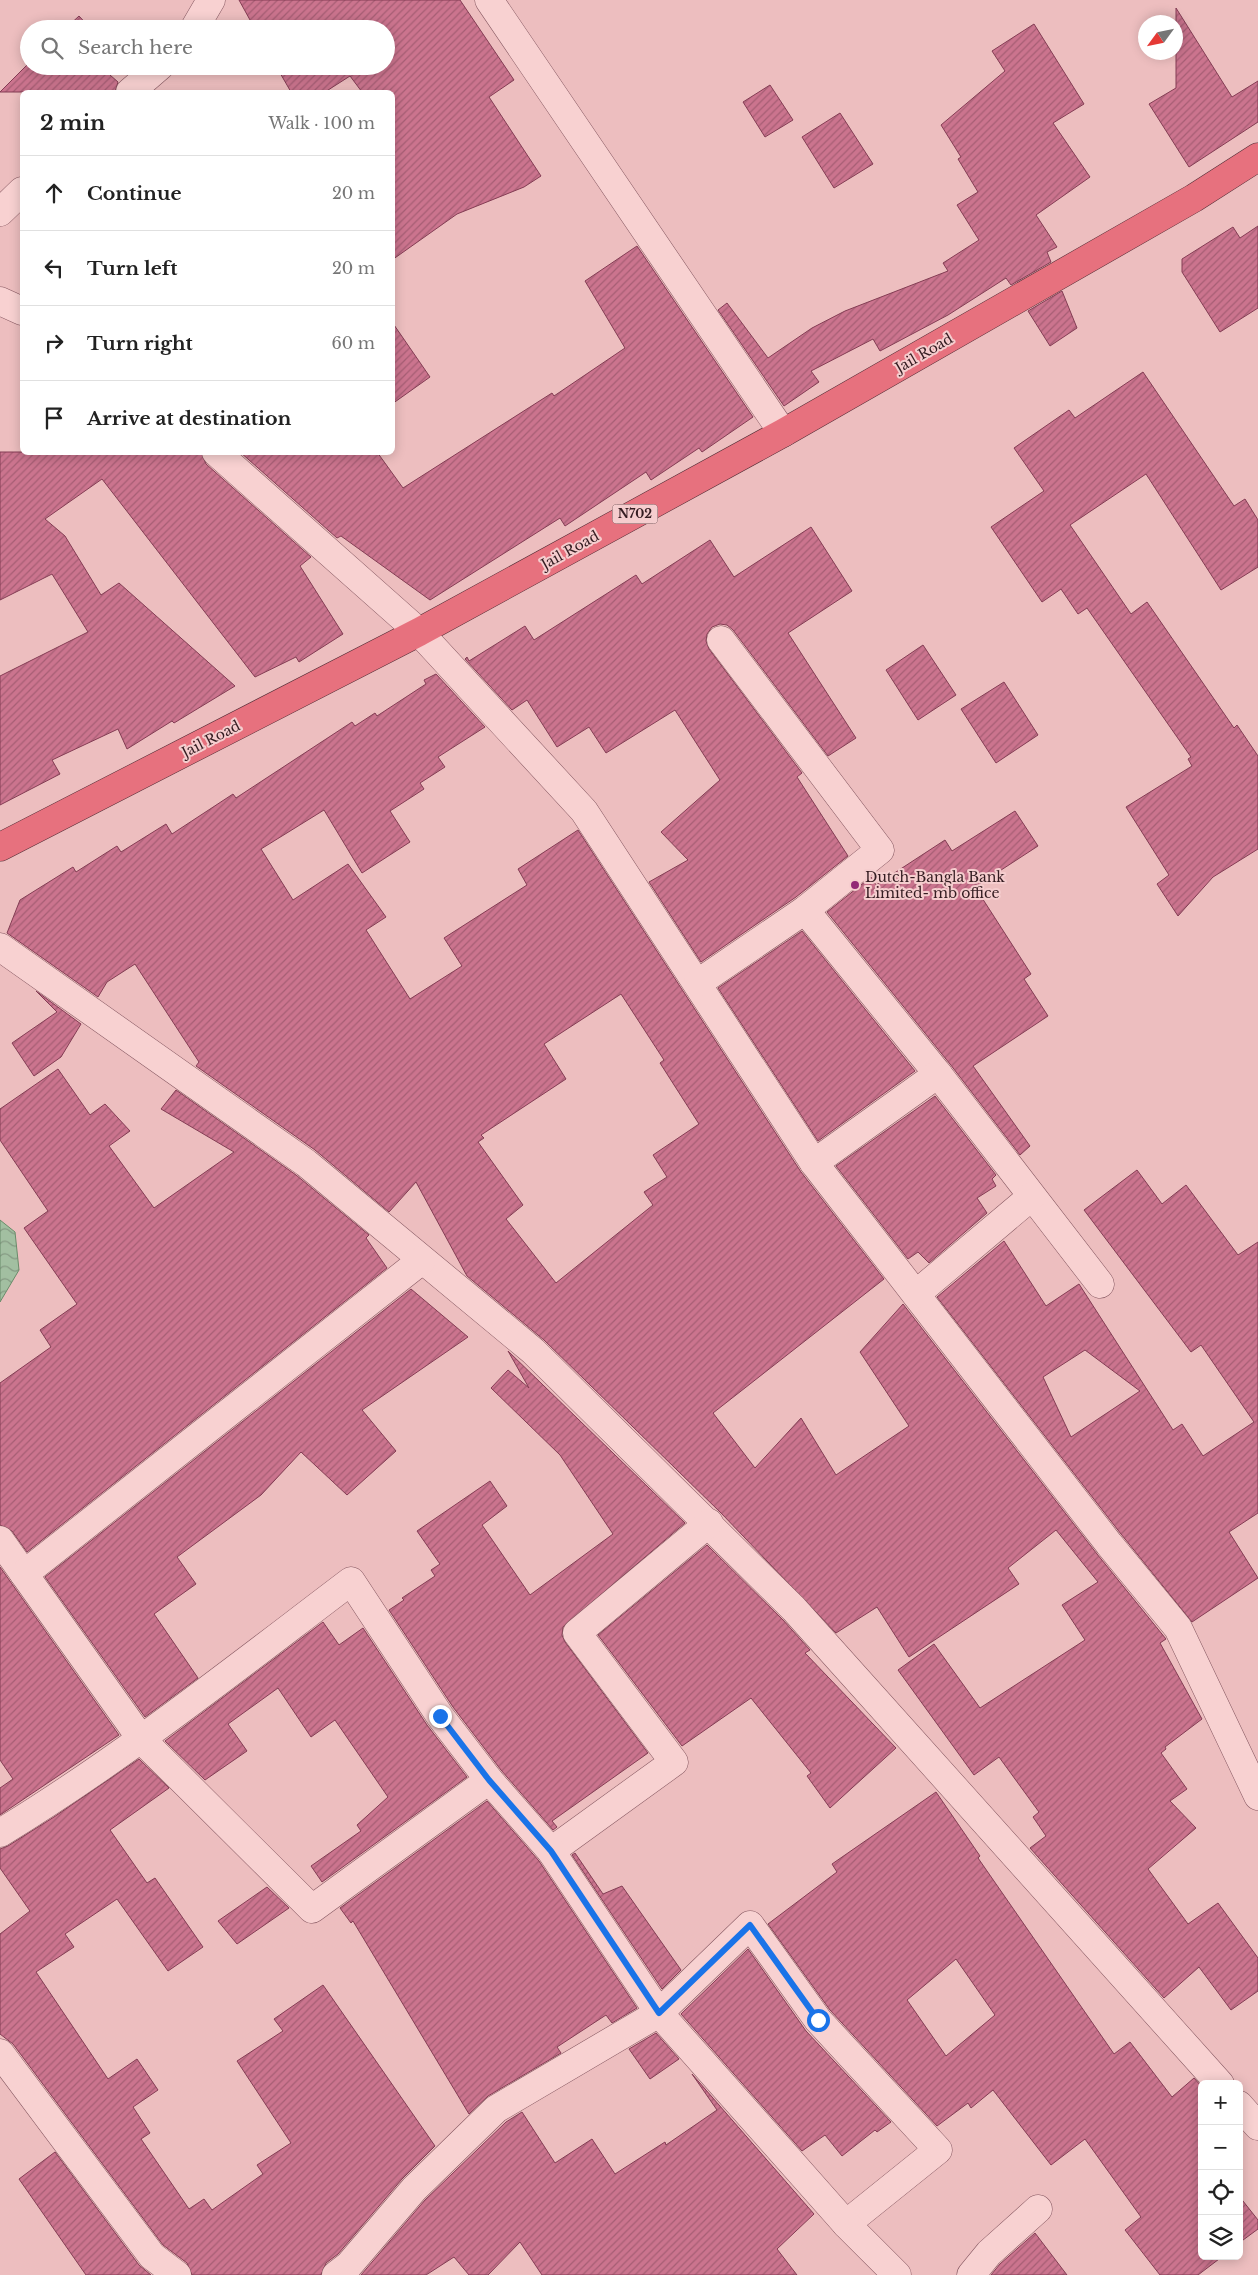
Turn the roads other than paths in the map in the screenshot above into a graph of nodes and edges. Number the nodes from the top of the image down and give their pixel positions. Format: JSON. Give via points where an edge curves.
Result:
{"nodes":[{"id":1,"x":211,"y":0,"type":"edge"},
{"id":2,"x":489,"y":0,"type":"edge"},
{"id":3,"x":199,"y":20,"type":"edge"},
{"id":4,"x":150,"y":75,"type":"edge"},
{"id":5,"x":132,"y":90,"type":"edge"},
{"id":6,"x":1258,"y":158,"type":"edge"},
{"id":7,"x":20,"y":193,"type":"edge"},
{"id":8,"x":0,"y":212,"type":"edge"},
{"id":9,"x":0,"y":301,"type":"edge"},
{"id":10,"x":20,"y":310,"type":"edge"},
{"id":11,"x":784,"y":433,"type":"junction"},
{"id":12,"x":219,"y":455,"type":"edge"},
{"id":13,"x":419,"y":632,"type":"junction"},
{"id":14,"x":721,"y":640,"type":"dead end"},
{"id":15,"x":0,"y":847,"type":"edge"},
{"id":16,"x":805,"y":910,"type":"junction"},
{"id":17,"x":0,"y":947,"type":"edge"},
{"id":18,"x":698,"y":983,"type":"junction"},
{"id":19,"x":938,"y":1074,"type":"junction"},
{"id":20,"x":814,"y":1163,"type":"junction"},
{"id":21,"x":1031,"y":1197,"type":"junction"},
{"id":22,"x":422,"y":1260,"type":"junction"},
{"id":23,"x":1100,"y":1284,"type":"dead end"},
{"id":24,"x":916,"y":1294,"type":"junction"},
{"id":25,"x":709,"y":1523,"type":"junction"},
{"id":26,"x":0,"y":1540,"type":"edge"},
{"id":27,"x":24,"y":1574,"type":"junction"},
{"id":28,"x":142,"y":1740,"type":"junction"},
{"id":29,"x":489,"y":1780,"type":"junction"},
{"id":30,"x":1258,"y":1796,"type":"edge"},
{"id":31,"x":0,"y":1833,"type":"edge"},
{"id":32,"x":551,"y":1851,"type":"junction"},
{"id":33,"x":659,"y":2013,"type":"junction"},
{"id":34,"x":0,"y":2053,"type":"edge"},
{"id":35,"x":1216,"y":2080,"type":"edge"},
{"id":36,"x":1243,"y":2109,"type":"edge"},
{"id":37,"x":1258,"y":2126,"type":"edge"},
{"id":38,"x":1038,"y":2209,"type":"dead end"},
{"id":39,"x":846,"y":2224,"type":"junction"},
{"id":40,"x":177,"y":2275,"type":"edge"},
{"id":41,"x":336,"y":2275,"type":"edge"},
{"id":42,"x":897,"y":2275,"type":"edge"},
{"id":43,"x":970,"y":2275,"type":"edge"}],
"edges":[{"from":1,"to":3,"type":"street"},
{"from":2,"to":11,"type":"street"},
{"from":4,"to":5,"type":"street"},
{"from":6,"to":11,"type":"highway","name":"Jail Road","number":"N702","via":[[1186,203]]},
{"from":7,"to":8,"type":"street"},
{"from":9,"to":10,"type":"street"},
{"from":11,"to":13,"type":"highway","name":"Jail Road","number":"N702"},
{"from":12,"to":13,"type":"street"},
{"from":13,"to":15,"type":"highway","name":"Jail Road","number":"N702"},
{"from":13,"to":18,"type":"street","via":[[584,811]]},
{"from":14,"to":16,"type":"street","via":[[880,850]]},
{"from":16,"to":18,"type":"street"},
{"from":16,"to":19,"type":"street"},
{"from":17,"to":22,"type":"street","via":[[306,1163]]},
{"from":18,"to":20,"type":"street"},
{"from":19,"to":20,"type":"street"},
{"from":19,"to":21,"type":"street"},
{"from":20,"to":24,"type":"street"},
{"from":21,"to":23,"type":"street"},
{"from":21,"to":24,"type":"street"},
{"from":22,"to":25,"type":"street","via":[[533,1351]]},
{"from":22,"to":27,"type":"street"},
{"from":24,"to":30,"type":"street","via":[[1178,1628]]},
{"from":25,"to":32,"type":"street","via":[[577,1633],[674,1762]]},
{"from":25,"to":35,"type":"street","via":[[800,1616]]},
{"from":26,"to":27,"type":"street"},
{"from":27,"to":28,"type":"street"},
{"from":28,"to":29,"type":"street","via":[[312,1909]]},
{"from":28,"to":29,"type":"street","via":[[351,1581],[440,1716]]},
{"from":28,"to":31,"type":"street"},
{"from":29,"to":32,"type":"street"},
{"from":32,"to":33,"type":"street"},
{"from":33,"to":39,"type":"street"},
{"from":33,"to":39,"type":"street","via":[[750,1925],[818,2020],[938,2150]]},
{"from":33,"to":41,"type":"street","via":[[496,2109],[414,2189],[349,2265]]},
{"from":34,"to":40,"type":"street","via":[[152,2256]]},
{"from":36,"to":37,"type":"street"},
{"from":38,"to":43,"type":"street","via":[[989,2253]]},
{"from":39,"to":42,"type":"street"}]}
